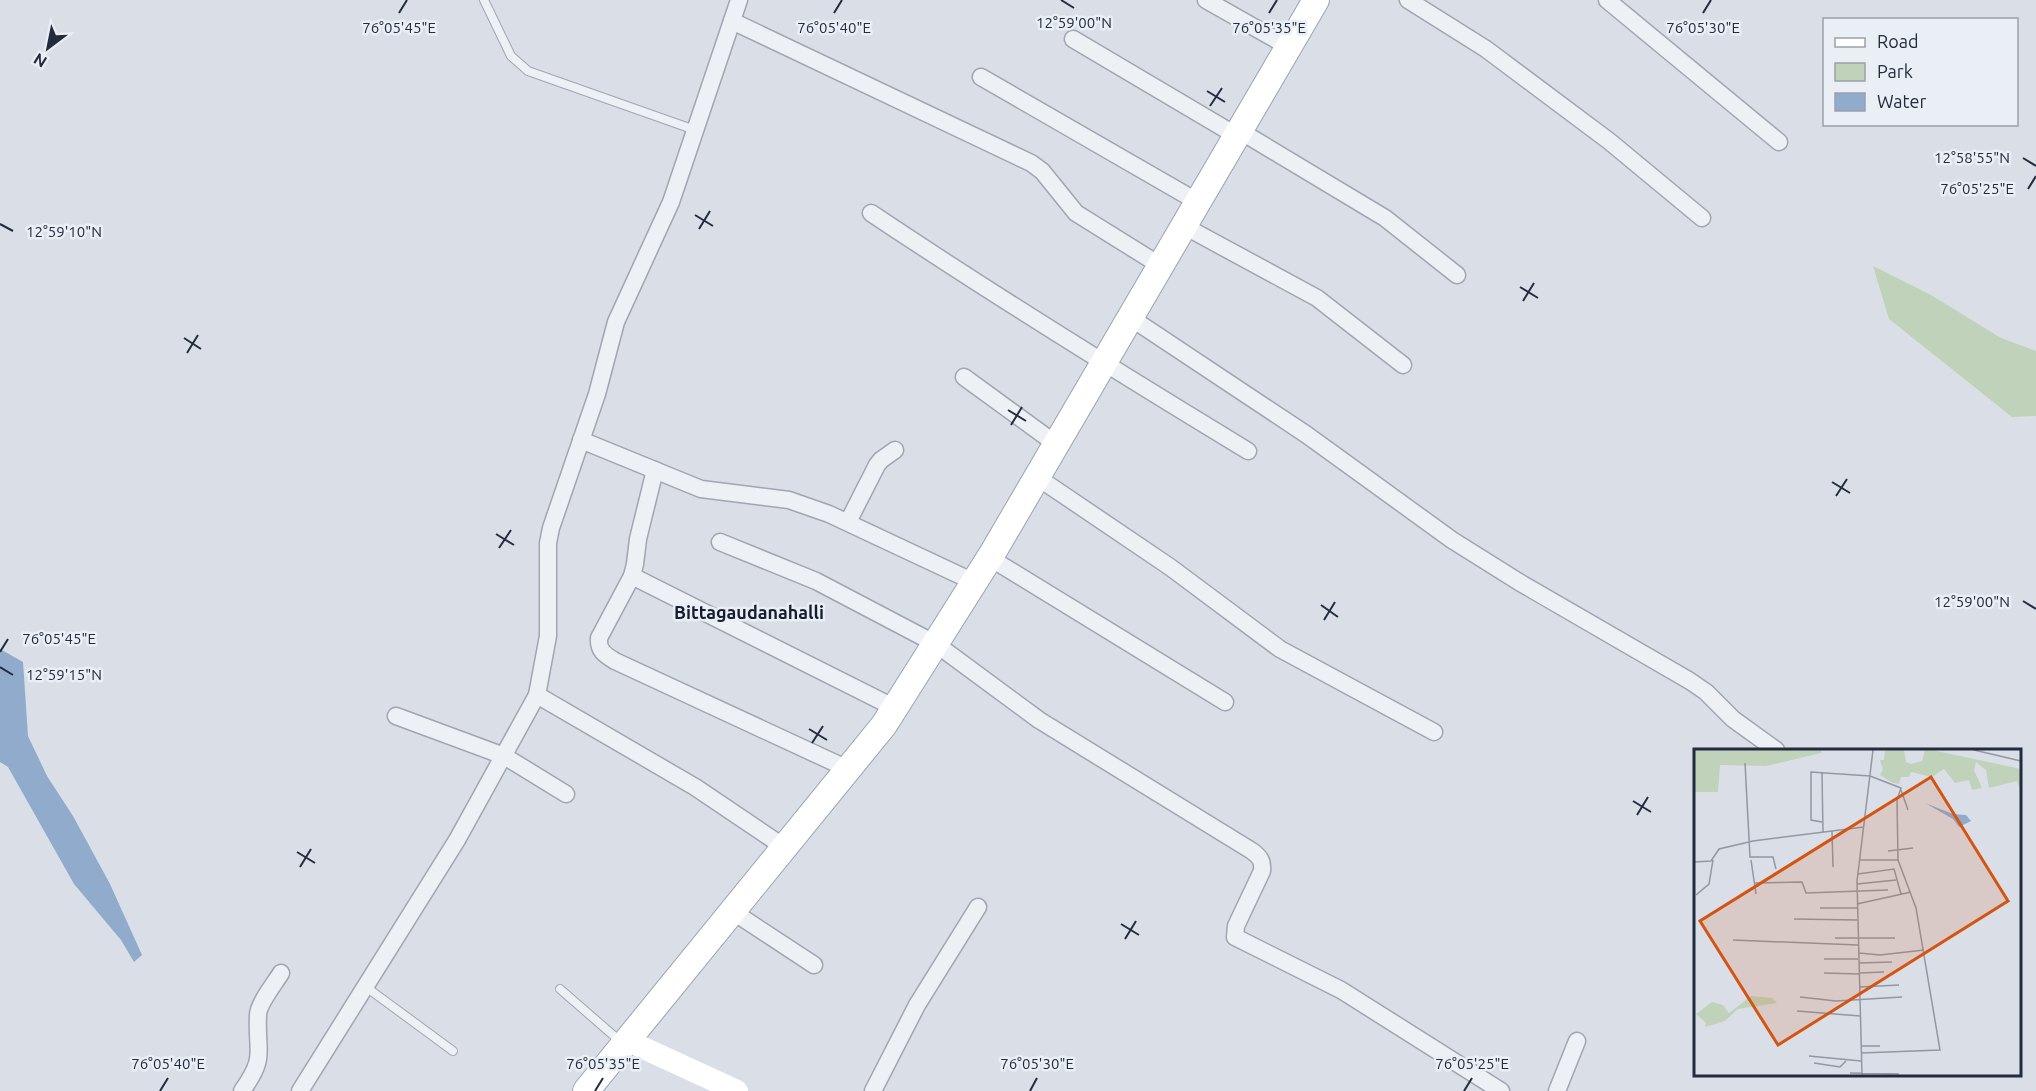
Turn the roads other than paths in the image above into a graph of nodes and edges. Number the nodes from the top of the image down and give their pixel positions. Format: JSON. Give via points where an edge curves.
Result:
{"nodes":[{"id":1,"x":484,"y":0,"type":"edge"},
{"id":2,"x":739,"y":0,"type":"edge"},
{"id":3,"x":1206,"y":0,"type":"edge"},
{"id":4,"x":1316,"y":0,"type":"edge"},
{"id":5,"x":1408,"y":0,"type":"edge"},
{"id":6,"x":1607,"y":0,"type":"edge"},
{"id":7,"x":732,"y":21,"type":"junction"},
{"id":8,"x":1072,"y":39,"type":"dead end"},
{"id":9,"x":1289,"y":47,"type":"junction"},
{"id":10,"x":981,"y":78,"type":"dead end"},
{"id":11,"x":695,"y":130,"type":"junction"},
{"id":12,"x":1238,"y":133,"type":"junction"},
{"id":13,"x":1779,"y":142,"type":"dead end"},
{"id":14,"x":1198,"y":202,"type":"junction"},
{"id":15,"x":871,"y":213,"type":"dead end"},
{"id":16,"x":1702,"y":218,"type":"dead end"},
{"id":17,"x":1184,"y":226,"type":"junction"},
{"id":18,"x":1161,"y":266,"type":"junction"},
{"id":19,"x":1457,"y":275,"type":"dead end"},
{"id":20,"x":1131,"y":318,"type":"junction"},
{"id":21,"x":1104,"y":363,"type":"junction"},
{"id":22,"x":1403,"y":365,"type":"dead end"},
{"id":23,"x":964,"y":377,"type":"dead end"},
{"id":24,"x":581,"y":440,"type":"junction"},
{"id":25,"x":1056,"y":444,"type":"junction"},
{"id":26,"x":895,"y":450,"type":"dead end"},
{"id":27,"x":1248,"y":451,"type":"dead end"},
{"id":28,"x":655,"y":470,"type":"junction"},
{"id":29,"x":1037,"y":477,"type":"junction"},
{"id":30,"x":848,"y":522,"type":"junction"},
{"id":31,"x":720,"y":542,"type":"dead end"},
{"id":32,"x":990,"y":558,"type":"junction"},
{"id":33,"x":632,"y":576,"type":"junction"},
{"id":34,"x":975,"y":582,"type":"junction"},
{"id":35,"x":936,"y":644,"type":"junction"},
{"id":36,"x":537,"y":695,"type":"junction"},
{"id":37,"x":1225,"y":702,"type":"dead end"},
{"id":38,"x":895,"y":708,"type":"junction"},
{"id":39,"x":396,"y":716,"type":"dead end"},
{"id":40,"x":1434,"y":732,"type":"dead end"},
{"id":41,"x":1775,"y":749,"type":"edge"},
{"id":42,"x":504,"y":756,"type":"junction"},
{"id":43,"x":848,"y":769,"type":"junction"},
{"id":44,"x":566,"y":794,"type":"dead end"},
{"id":45,"x":784,"y":847,"type":"junction"},
{"id":46,"x":978,"y":907,"type":"dead end"},
{"id":47,"x":732,"y":911,"type":"junction"},
{"id":48,"x":814,"y":965,"type":"dead end"},
{"id":49,"x":281,"y":973,"type":"dead end"},
{"id":50,"x":366,"y":987,"type":"junction"},
{"id":51,"x":560,"y":989,"type":"dead end"},
{"id":52,"x":1577,"y":1041,"type":"dead end"},
{"id":53,"x":625,"y":1042,"type":"junction"},
{"id":54,"x":453,"y":1051,"type":"dead end"},
{"id":55,"x":242,"y":1091,"type":"edge"},
{"id":56,"x":300,"y":1091,"type":"edge"},
{"id":57,"x":586,"y":1091,"type":"edge"},
{"id":58,"x":737,"y":1091,"type":"edge"},
{"id":59,"x":873,"y":1091,"type":"edge"},
{"id":60,"x":1501,"y":1091,"type":"edge"},
{"id":61,"x":1557,"y":1091,"type":"edge"}],
"edges":[{"from":1,"to":11,"type":"lane","via":[[511,56],[528,71]]},
{"from":2,"to":7,"type":"street"},
{"from":3,"to":9,"type":"street"},
{"from":4,"to":9,"type":"main road"},
{"from":5,"to":16,"type":"street","via":[[1486,49],[1609,141]]},
{"from":6,"to":13,"type":"street"},
{"from":7,"to":11,"type":"street"},
{"from":7,"to":18,"type":"street","via":[[1031,163],[1076,213]]},
{"from":8,"to":12,"type":"street"},
{"from":9,"to":12,"type":"main road"},
{"from":10,"to":14,"type":"street"},
{"from":11,"to":24,"type":"street","via":[[668,210],[615,322]]},
{"from":12,"to":14,"type":"main road"},
{"from":12,"to":19,"type":"street","via":[[1385,218]]},
{"from":14,"to":17,"type":"main road"},
{"from":15,"to":21,"type":"street"},
{"from":17,"to":18,"type":"main road"},
{"from":17,"to":22,"type":"street","via":[[1317,298]]},
{"from":18,"to":20,"type":"main road"},
{"from":20,"to":21,"type":"main road"},
{"from":20,"to":41,"type":"street","via":[[1307,435],[1452,540],[1690,681]]},
{"from":21,"to":25,"type":"main road"},
{"from":21,"to":27,"type":"street"},
{"from":23,"to":25,"type":"street"},
{"from":24,"to":28,"type":"street"},
{"from":24,"to":36,"type":"street","via":[[549,536],[548,636]]},
{"from":25,"to":29,"type":"main road"},
{"from":26,"to":30,"type":"street","via":[[877,465]]},
{"from":28,"to":30,"type":"street","via":[[700,489],[789,500]]},
{"from":28,"to":33,"type":"street"},
{"from":29,"to":32,"type":"main road"},
{"from":29,"to":40,"type":"street","via":[[1170,567],[1272,644]]},
{"from":30,"to":34,"type":"street"},
{"from":31,"to":35,"type":"street","via":[[816,581]]},
{"from":32,"to":34,"type":"main road"},
{"from":32,"to":37,"type":"street"},
{"from":33,"to":38,"type":"street"},
{"from":33,"to":43,"type":"street","via":[[599,638],[603,653]]},
{"from":34,"to":35,"type":"main road"},
{"from":35,"to":38,"type":"main road"},
{"from":35,"to":60,"type":"street","via":[[1039,720],[1260,857],[1262,871],[1236,926],[1235,937],[1341,990]]},
{"from":36,"to":42,"type":"street"},
{"from":36,"to":45,"type":"street","via":[[695,787]]},
{"from":38,"to":43,"type":"main road"},
{"from":39,"to":42,"type":"street"},
{"from":42,"to":44,"type":"street"},
{"from":42,"to":50,"type":"street"},
{"from":43,"to":45,"type":"main road"},
{"from":45,"to":47,"type":"main road"},
{"from":46,"to":59,"type":"street","via":[[917,1005]]},
{"from":47,"to":48,"type":"street"},
{"from":47,"to":53,"type":"main road"},
{"from":49,"to":55,"type":"street","via":[[260,1009],[258,1065]]},
{"from":50,"to":54,"type":"lane"},
{"from":50,"to":56,"type":"street"},
{"from":51,"to":53,"type":"lane"},
{"from":52,"to":61,"type":"street"},
{"from":53,"to":57,"type":"main road"},
{"from":53,"to":58,"type":"street"}]}
